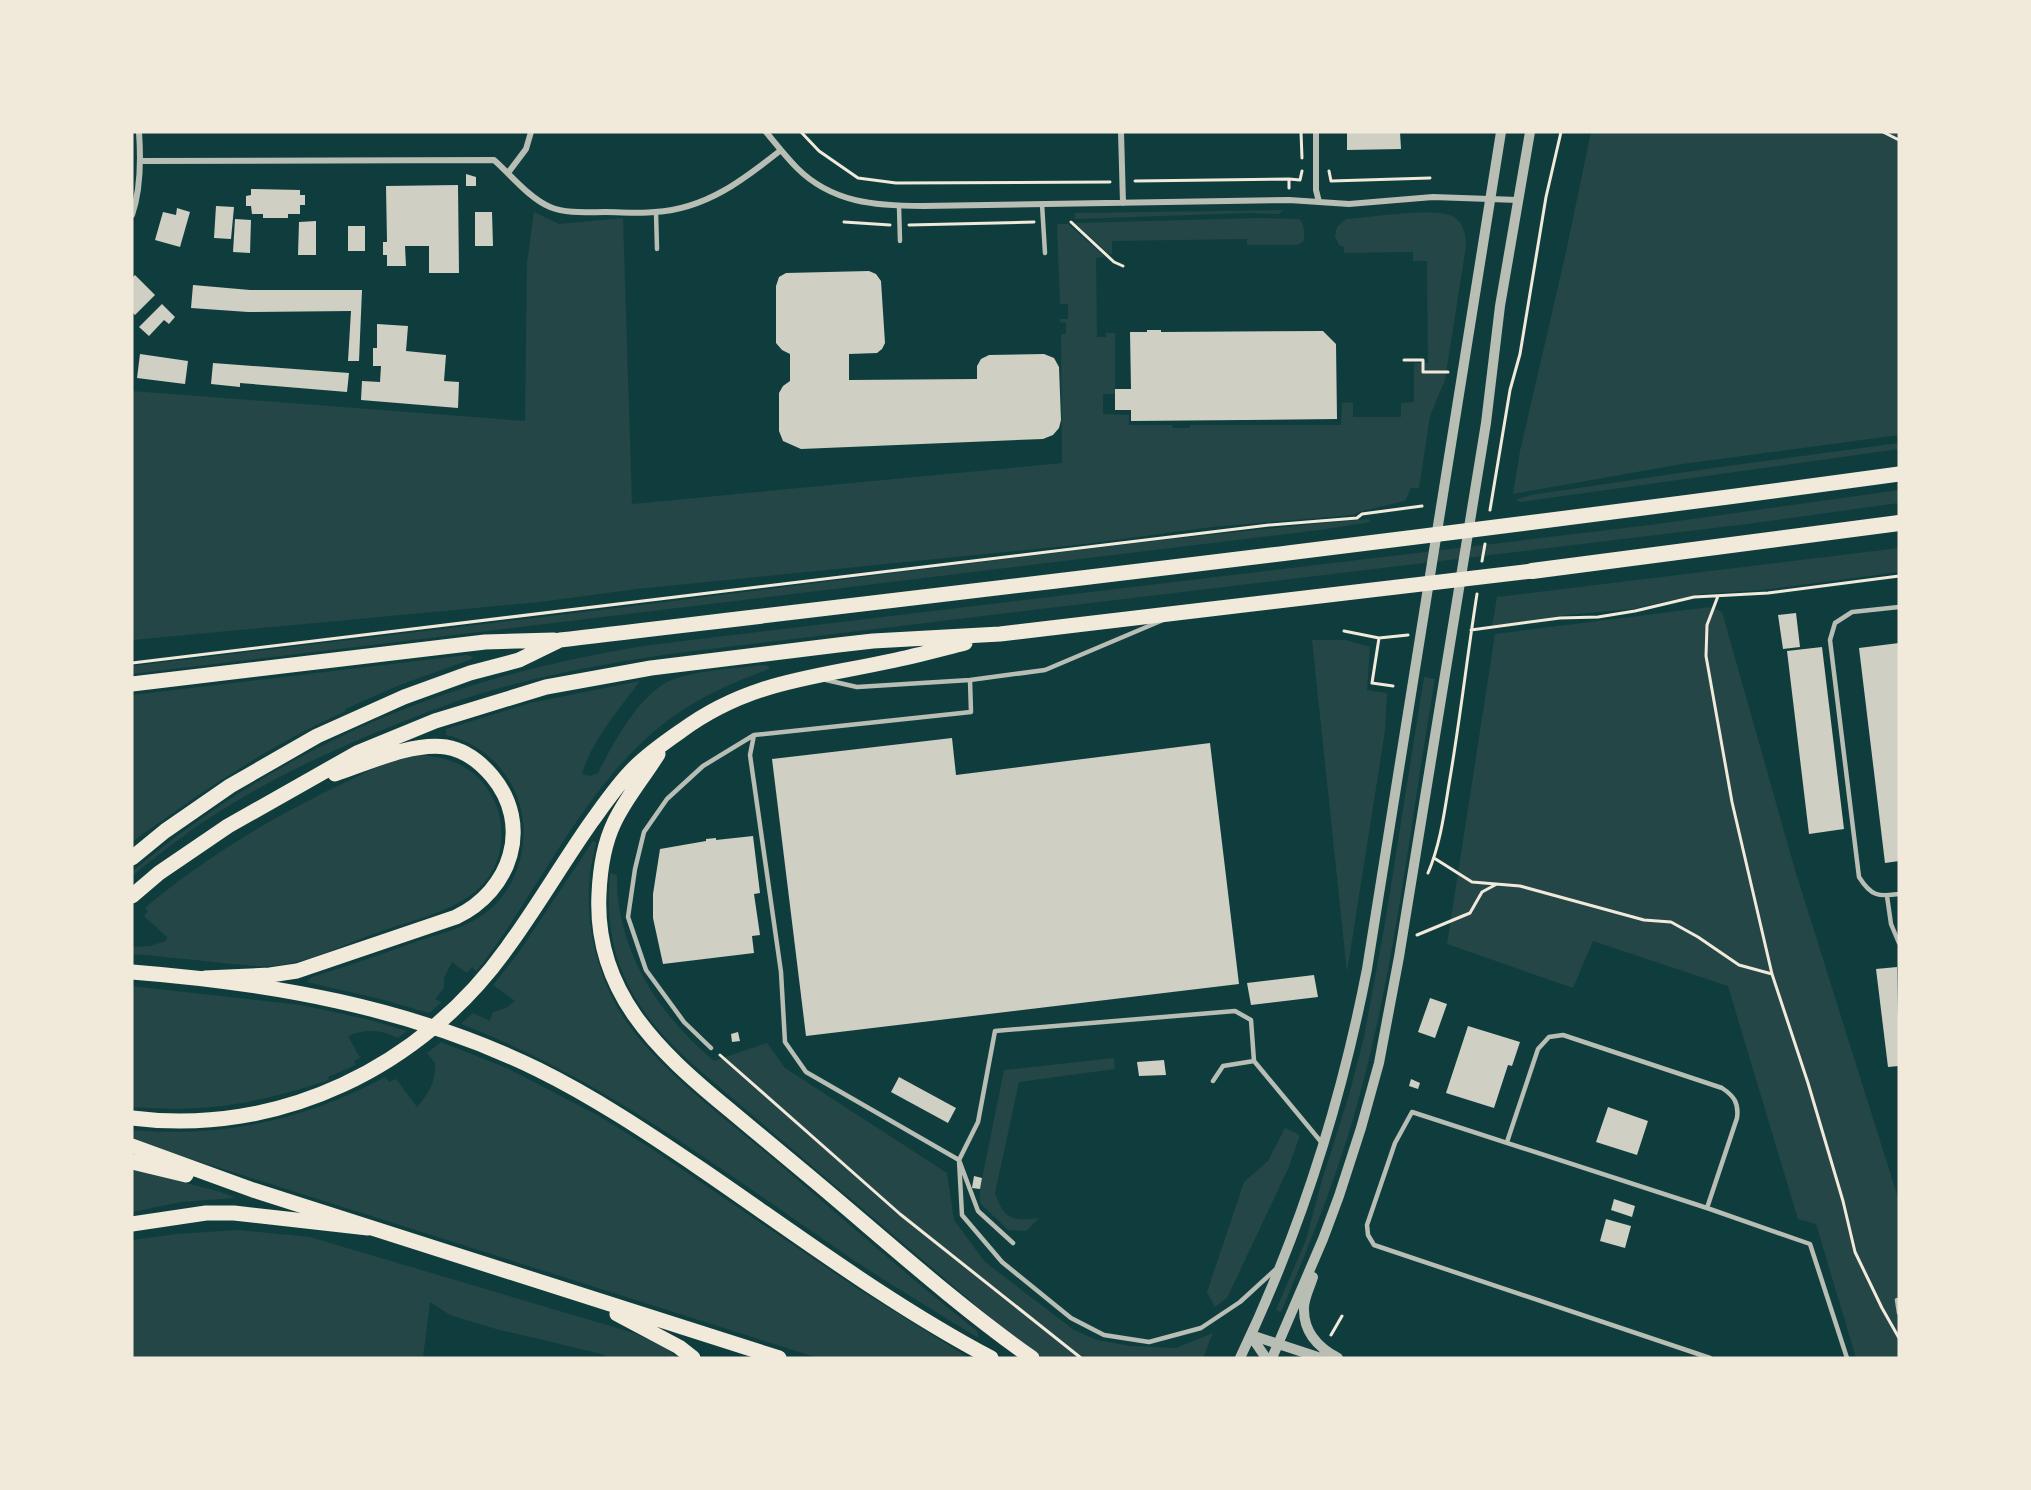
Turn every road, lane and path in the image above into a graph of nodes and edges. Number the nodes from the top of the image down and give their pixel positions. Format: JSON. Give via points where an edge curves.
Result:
{"nodes":[{"id":1,"x":139,"y":132,"type":"edge"},
{"id":2,"x":531,"y":132,"type":"edge"},
{"id":3,"x":766,"y":132,"type":"edge"},
{"id":4,"x":801,"y":132,"type":"edge"},
{"id":5,"x":1121,"y":132,"type":"edge"},
{"id":6,"x":1301,"y":132,"type":"edge"},
{"id":7,"x":1316,"y":132,"type":"edge"},
{"id":8,"x":1501,"y":132,"type":"edge"},
{"id":9,"x":1530,"y":132,"type":"edge"},
{"id":10,"x":1561,"y":132,"type":"edge"},
{"id":11,"x":1883,"y":132,"type":"edge"},
{"id":12,"x":1899,"y":140,"type":"edge"},
{"id":13,"x":781,"y":150,"type":"junction"},
{"id":14,"x":141,"y":161,"type":"junction"},
{"id":15,"x":1327,"y":165,"type":"dead end"},
{"id":16,"x":508,"y":173,"type":"junction"},
{"id":17,"x":1431,"y":178,"type":"dead end"},
{"id":18,"x":1289,"y":179,"type":"junction"},
{"id":19,"x":1122,"y":182,"type":"junction"},
{"id":20,"x":1289,"y":190,"type":"dead end"},
{"id":21,"x":1491,"y":198,"type":"junction"},
{"id":22,"x":1518,"y":200,"type":"junction"},
{"id":23,"x":1319,"y":202,"type":"junction"},
{"id":24,"x":1123,"y":203,"type":"junction"},
{"id":25,"x":1042,"y":204,"type":"junction"},
{"id":26,"x":899,"y":206,"type":"junction"},
{"id":27,"x":656,"y":212,"type":"junction"},
{"id":28,"x":132,"y":215,"type":"edge"},
{"id":29,"x":844,"y":222,"type":"dead end"},
{"id":30,"x":1042,"y":222,"type":"junction"},
{"id":31,"x":1071,"y":222,"type":"dead end"},
{"id":32,"x":900,"y":225,"type":"junction"},
{"id":33,"x":900,"y":241,"type":"dead end"},
{"id":34,"x":657,"y":249,"type":"dead end"},
{"id":35,"x":1045,"y":253,"type":"dead end"},
{"id":36,"x":1123,"y":266,"type":"dead end"},
{"id":37,"x":1404,"y":360,"type":"dead end"},
{"id":38,"x":1450,"y":372,"type":"dead end"},
{"id":39,"x":1899,"y":474,"type":"edge"},
{"id":40,"x":1422,"y":506,"type":"dead end"},
{"id":41,"x":1490,"y":515,"type":"dead end"},
{"id":42,"x":1899,"y":523,"type":"edge"},
{"id":43,"x":1486,"y":539,"type":"dead end"},
{"id":44,"x":1482,"y":562,"type":"dead end"},
{"id":45,"x":1532,"y":571,"type":"joint"},
{"id":46,"x":1899,"y":576,"type":"edge"},
{"id":47,"x":1478,"y":586,"type":"dead end"},
{"id":48,"x":1718,"y":596,"type":"junction"},
{"id":49,"x":1899,"y":607,"type":"edge"},
{"id":50,"x":1182,"y":612,"type":"junction"},
{"id":51,"x":1494,"y":628,"type":"dead end"},
{"id":52,"x":1344,"y":631,"type":"dead end"},
{"id":53,"x":1000,"y":634,"type":"junction"},
{"id":54,"x":560,"y":640,"type":"junction"},
{"id":55,"x":132,"y":663,"type":"edge"},
{"id":56,"x":812,"y":676,"type":"junction"},
{"id":57,"x":970,"y":680,"type":"junction"},
{"id":58,"x":132,"y":684,"type":"edge"},
{"id":59,"x":1393,"y":686,"type":"dead end"},
{"id":60,"x":754,"y":735,"type":"junction"},
{"id":61,"x":664,"y":744,"type":"junction"},
{"id":62,"x":307,"y":783,"type":"junction"},
{"id":63,"x":1438,"y":846,"type":"dead end"},
{"id":64,"x":132,"y":858,"type":"edge"},
{"id":65,"x":1434,"y":858,"type":"dead end"},
{"id":66,"x":1496,"y":884,"type":"junction"},
{"id":67,"x":1899,"y":894,"type":"edge"},
{"id":68,"x":132,"y":896,"type":"edge"},
{"id":69,"x":1887,"y":896,"type":"junction"},
{"id":70,"x":1417,"y":935,"type":"dead end"},
{"id":71,"x":1899,"y":943,"type":"edge"},
{"id":72,"x":132,"y":972,"type":"edge"},
{"id":73,"x":1772,"y":974,"type":"junction"},
{"id":74,"x":205,"y":978,"type":"junction"},
{"id":75,"x":711,"y":1048,"type":"joint"},
{"id":76,"x":1254,"y":1061,"type":"junction"},
{"id":77,"x":1213,"y":1081,"type":"dead end"},
{"id":78,"x":132,"y":1118,"type":"edge"},
{"id":79,"x":1507,"y":1142,"type":"junction"},
{"id":80,"x":1323,"y":1144,"type":"junction"},
{"id":81,"x":132,"y":1146,"type":"edge"},
{"id":82,"x":959,"y":1160,"type":"junction"},
{"id":83,"x":132,"y":1162,"type":"edge"},
{"id":84,"x":253,"y":1190,"type":"junction"},
{"id":85,"x":1707,"y":1208,"type":"junction"},
{"id":86,"x":132,"y":1224,"type":"edge"},
{"id":87,"x":368,"y":1227,"type":"junction"},
{"id":88,"x":1323,"y":1239,"type":"junction"},
{"id":89,"x":1013,"y":1243,"type":"dead end"},
{"id":90,"x":1283,"y":1262,"type":"junction"},
{"id":91,"x":588,"y":1297,"type":"junction"},
{"id":92,"x":1897,"y":1300,"type":"dead end"},
{"id":93,"x":1899,"y":1313,"type":"edge"},
{"id":94,"x":1342,"y":1316,"type":"dead end"},
{"id":95,"x":1251,"y":1335,"type":"junction"},
{"id":96,"x":1899,"y":1338,"type":"edge"},
{"id":97,"x":1327,"y":1342,"type":"dead end"},
{"id":98,"x":1277,"y":1344,"type":"junction"},
{"id":99,"x":693,"y":1358,"type":"edge"},
{"id":100,"x":779,"y":1358,"type":"edge"},
{"id":101,"x":991,"y":1358,"type":"edge"},
{"id":102,"x":1032,"y":1358,"type":"edge"},
{"id":103,"x":1081,"y":1358,"type":"edge"},
{"id":104,"x":1240,"y":1358,"type":"edge"},
{"id":105,"x":1266,"y":1358,"type":"edge"},
{"id":106,"x":1272,"y":1358,"type":"edge"},
{"id":107,"x":1321,"y":1358,"type":"edge"},
{"id":108,"x":1338,"y":1358,"type":"edge"},
{"id":109,"x":1710,"y":1358,"type":"edge"},
{"id":110,"x":1847,"y":1358,"type":"edge"}],
"edges":[{"from":1,"to":14,"type":"street"},
{"from":2,"to":16,"type":"street","via":[[525,149]]},
{"from":3,"to":13,"type":"street"},
{"from":4,"to":19,"type":"path","via":[[819,151],[858,178],[896,183]]},
{"from":5,"to":19,"type":"street"},
{"from":6,"to":18,"type":"path","via":[[1300,180]]},
{"from":7,"to":23,"type":"street"},
{"from":8,"to":21,"type":"street"},
{"from":9,"to":22,"type":"street"},
{"from":10,"to":41,"type":"path","via":[[1510,390]]},
{"from":11,"to":12,"type":"path"},
{"from":13,"to":26,"type":"street","via":[[798,169],[832,192],[861,202]]},
{"from":13,"to":27,"type":"street","via":[[742,181],[707,200]]},
{"from":14,"to":16,"type":"street","via":[[494,160]]},
{"from":14,"to":28,"type":"street"},
{"from":15,"to":17,"type":"path","via":[[1331,181]]},
{"from":16,"to":27,"type":"street","via":[[549,207],[564,212]]},
{"from":18,"to":19,"type":"path"},
{"from":18,"to":20,"type":"path"},
{"from":19,"to":24,"type":"street"},
{"from":21,"to":22,"type":"street"},
{"from":21,"to":23,"type":"street"},
{"from":21,"to":80,"type":"street","via":[[1367,969]]},
{"from":22,"to":88,"type":"street","via":[[1486,423],[1399,957],[1379,1063]]},
{"from":23,"to":24,"type":"street"},
{"from":24,"to":25,"type":"street"},
{"from":25,"to":26,"type":"street"},
{"from":25,"to":30,"type":"lane"},
{"from":26,"to":32,"type":"lane"},
{"from":27,"to":34,"type":"lane"},
{"from":29,"to":32,"type":"path"},
{"from":30,"to":32,"type":"path"},
{"from":30,"to":35,"type":"lane"},
{"from":31,"to":36,"type":"path"},
{"from":32,"to":33,"type":"lane"},
{"from":37,"to":38,"type":"path","via":[[1423,360],[1423,372]]},
{"from":39,"to":54,"type":"main road","via":[[1259,557]]},
{"from":40,"to":55,"type":"path","via":[[1362,514],[1357,518],[1224,530]]},
{"from":42,"to":45,"type":"highway"},
{"from":43,"to":44,"type":"path"},
{"from":45,"to":50,"type":"main road"},
{"from":46,"to":48,"type":"path"},
{"from":47,"to":63,"type":"path"},
{"from":48,"to":51,"type":"path","via":[[1694,597],[1598,617],[1560,618]]},
{"from":48,"to":73,"type":"path","via":[[1707,625],[1706,656],[1732,802]]},
{"from":49,"to":69,"type":"lane","via":[[1852,612],[1835,623],[1830,640],[1859,877],[1867,890]]},
{"from":50,"to":53,"type":"main road"},
{"from":50,"to":57,"type":"lane","via":[[1045,670]]},
{"from":52,"to":59,"type":"path","via":[[1379,638],[1372,683]]},
{"from":53,"to":56,"type":"main road"},
{"from":53,"to":62,"type":"main road","via":[[873,640],[577,681],[435,721],[357,753]]},
{"from":54,"to":58,"type":"main road","via":[[484,642]]},
{"from":54,"to":64,"type":"main road","via":[[519,660],[404,697],[316,736],[230,786]]},
{"from":56,"to":57,"type":"lane","via":[[858,687]]},
{"from":56,"to":61,"type":"main road","via":[[768,686],[731,701]]},
{"from":57,"to":60,"type":"lane","via":[[971,712]]},
{"from":60,"to":75,"type":"lane","via":[[703,766],[667,799],[644,832],[628,917],[646,970],[684,1022]]},
{"from":60,"to":82,"type":"lane","via":[[750,755],[781,972],[785,1042],[806,1072]]},
{"from":61,"to":78,"type":"main road","via":[[635,767],[611,795],[498,960],[460,1004],[416,1042],[363,1076],[299,1103],[200,1120]]},
{"from":61,"to":102,"type":"main road","via":[[614,822],[600,870],[601,937],[613,979],[625,1002],[657,1045],[705,1090],[929,1278]]},
{"from":62,"to":68,"type":"main road","via":[[228,826]]},
{"from":62,"to":74,"type":"main road","via":[[426,746],[456,749],[484,767],[506,799],[513,826],[510,857],[496,886],[471,910],[456,917],[297,971]]},
{"from":65,"to":66,"type":"path","via":[[1472,882]]},
{"from":66,"to":70,"type":"path","via":[[1482,892],[1470,913]]},
{"from":66,"to":73,"type":"path","via":[[1530,888],[1644,920],[1671,922],[1739,965]]},
{"from":67,"to":69,"type":"lane"},
{"from":69,"to":71,"type":"lane","via":[[1890,924]]},
{"from":72,"to":74,"type":"main road"},
{"from":73,"to":96,"type":"path","via":[[1808,1083],[1855,1252]]},
{"from":74,"to":101,"type":"main road","via":[[338,1000],[399,1016],[470,1040],[538,1070],[622,1116],[872,1286]]},
{"from":75,"to":103,"type":"path","via":[[900,1214]]},
{"from":76,"to":77,"type":"lane","via":[[1223,1066]]},
{"from":76,"to":80,"type":"lane"},
{"from":76,"to":82,"type":"lane","via":[[1251,1020],[1235,1011],[995,1031],[978,1122]]},
{"from":79,"to":85,"type":"lane"},
{"from":79,"to":85,"type":"lane","via":[[1538,1048],[1550,1037],[1563,1035],[1731,1094],[1737,1118]]},
{"from":79,"to":109,"type":"lane","via":[[1412,1112],[1395,1143],[1367,1225],[1374,1245]]},
{"from":80,"to":90,"type":"street"},
{"from":81,"to":84,"type":"main road"},
{"from":82,"to":89,"type":"lane","via":[[978,1211]]},
{"from":82,"to":90,"type":"lane","via":[[962,1215],[1002,1262],[1071,1318],[1104,1335],[1149,1342],[1201,1328],[1240,1302]]},
{"from":83,"to":84,"type":"main road"},
{"from":84,"to":87,"type":"main road"},
{"from":85,"to":110,"type":"lane","via":[[1810,1244]]},
{"from":86,"to":87,"type":"main road","via":[[206,1213],[234,1213]]},
{"from":87,"to":91,"type":"main road"},
{"from":88,"to":98,"type":"street"},
{"from":88,"to":108,"type":"street","via":[[1303,1308],[1311,1337],[1324,1351]]},
{"from":90,"to":95,"type":"street"},
{"from":91,"to":99,"type":"main road"},
{"from":91,"to":100,"type":"main road"},
{"from":92,"to":93,"type":"lane"},
{"from":94,"to":97,"type":"path"},
{"from":95,"to":98,"type":"street"},
{"from":95,"to":104,"type":"street"},
{"from":95,"to":105,"type":"street"},
{"from":98,"to":106,"type":"street"},
{"from":98,"to":107,"type":"street"}]}
